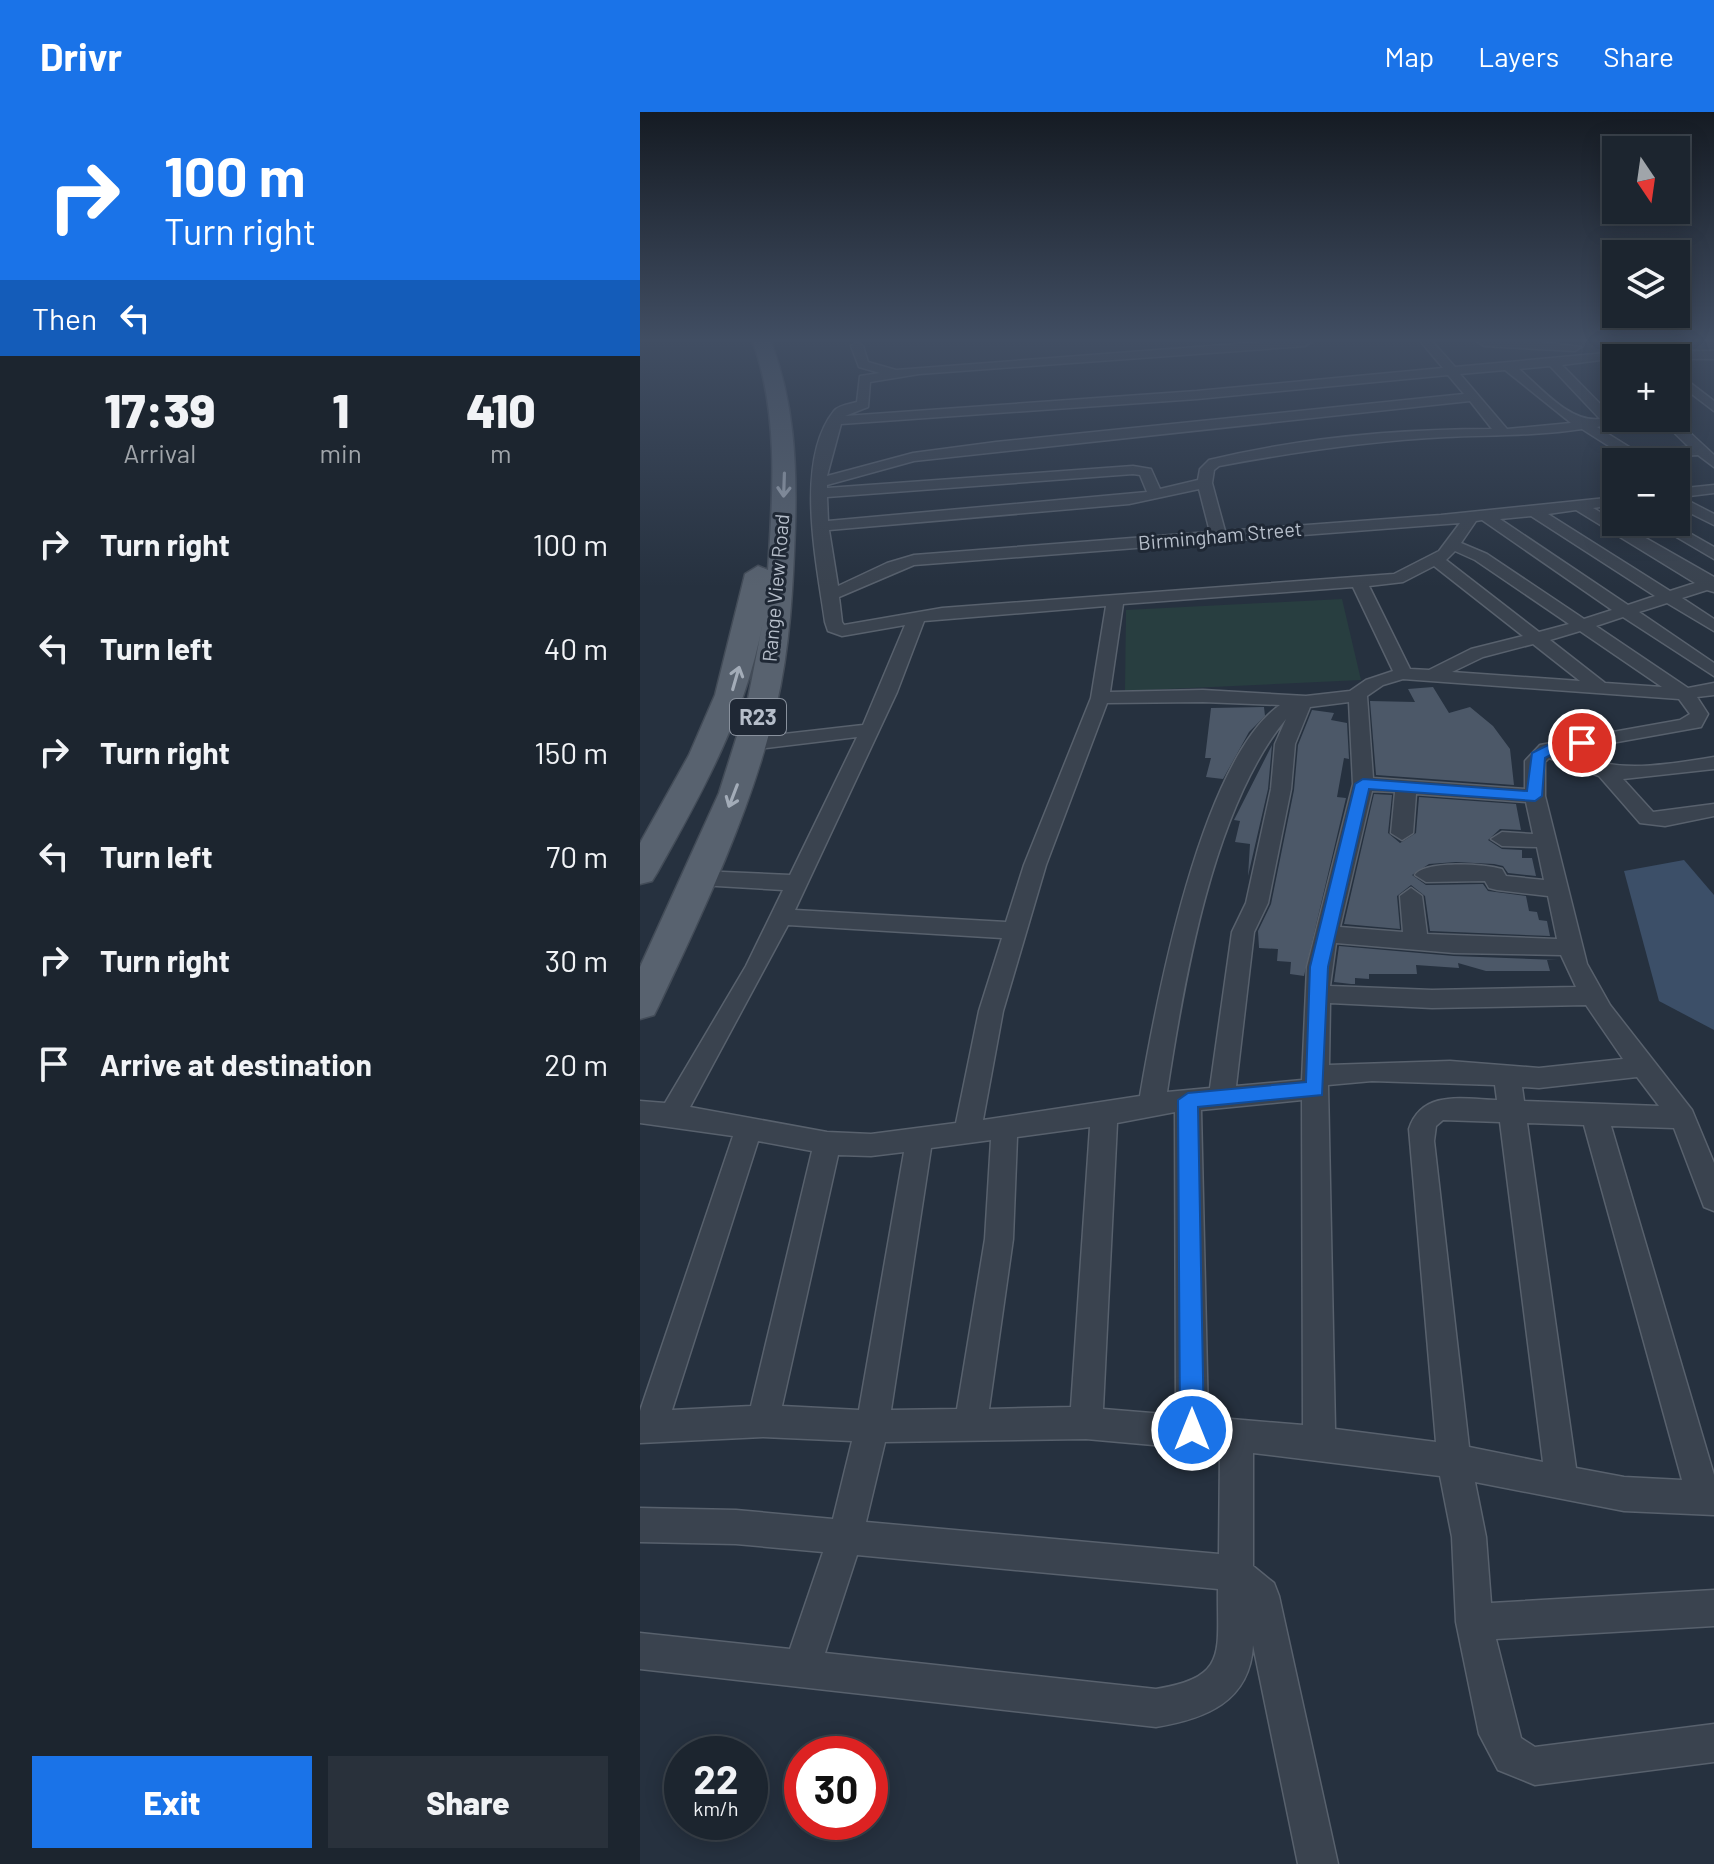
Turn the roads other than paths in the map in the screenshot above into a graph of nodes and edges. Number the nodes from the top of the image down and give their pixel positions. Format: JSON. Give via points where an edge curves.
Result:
{"nodes":[{"id":1,"x":772,"y":424,"type":"edge"},
{"id":2,"x":774,"y":424,"type":"edge"},
{"id":3,"x":835,"y":424,"type":"edge"},
{"id":4,"x":1305,"y":424,"type":"edge"},
{"id":5,"x":1438,"y":424,"type":"edge"},
{"id":6,"x":1495,"y":424,"type":"edge"},
{"id":7,"x":1595,"y":424,"type":"edge"},
{"id":8,"x":1588,"y":425,"type":"junction"},
{"id":9,"x":1502,"y":432,"type":"junction"},
{"id":10,"x":1680,"y":432,"type":"edge"},
{"id":11,"x":1446,"y":433,"type":"junction"},
{"id":12,"x":1236,"y":437,"type":"junction"},
{"id":13,"x":1624,"y":448,"type":"edge"},
{"id":14,"x":1698,"y":451,"type":"junction"},
{"id":15,"x":1690,"y":452,"type":"edge"},
{"id":16,"x":1714,"y":463,"type":"edge"},
{"id":17,"x":1205,"y":483,"type":"junction"},
{"id":18,"x":820,"y":487,"type":"junction"},
{"id":19,"x":1713,"y":490,"type":"edge"},
{"id":20,"x":1690,"y":492,"type":"edge"},
{"id":21,"x":1156,"y":495,"type":"junction"},
{"id":22,"x":1690,"y":502,"type":"edge"},
{"id":23,"x":1602,"y":503,"type":"edge"},
{"id":24,"x":1579,"y":506,"type":"junction"},
{"id":25,"x":1534,"y":511,"type":"junction"},
{"id":26,"x":1478,"y":518,"type":"junction"},
{"id":27,"x":1714,"y":520,"type":"edge"},
{"id":28,"x":820,"y":526,"type":"junction"},
{"id":29,"x":1683,"y":536,"type":"edge"},
{"id":30,"x":1219,"y":537,"type":"junction"},
{"id":31,"x":1453,"y":545,"type":"junction"},
{"id":32,"x":1714,"y":554,"type":"edge"},
{"id":33,"x":1437,"y":560,"type":"junction"},
{"id":34,"x":1360,"y":584,"type":"junction"},
{"id":35,"x":1712,"y":584,"type":"edge"},
{"id":36,"x":831,"y":594,"type":"junction"},
{"id":37,"x":1670,"y":598,"type":"junction"},
{"id":38,"x":1115,"y":600,"type":"junction"},
{"id":39,"x":1626,"y":611,"type":"junction"},
{"id":40,"x":917,"y":617,"type":"junction"},
{"id":41,"x":1584,"y":625,"type":"junction"},
{"id":42,"x":1714,"y":626,"type":"edge"},
{"id":43,"x":1536,"y":638,"type":"junction"},
{"id":44,"x":1714,"y":671,"type":"edge"},
{"id":45,"x":1436,"y":673,"type":"junction"},
{"id":46,"x":1403,"y":674,"type":"junction"},
{"id":47,"x":1600,"y":688,"type":"junction"},
{"id":48,"x":1714,"y":689,"type":"edge"},
{"id":49,"x":1685,"y":694,"type":"junction"},
{"id":50,"x":1358,"y":696,"type":"junction"},
{"id":51,"x":1100,"y":698,"type":"junction"},
{"id":52,"x":1303,"y":701,"type":"junction"},
{"id":53,"x":1707,"y":721,"type":"edge"},
{"id":54,"x":869,"y":730,"type":"junction"},
{"id":55,"x":750,"y":744,"type":"junction"},
{"id":56,"x":1547,"y":749,"type":"junction"},
{"id":57,"x":1714,"y":763,"type":"edge"},
{"id":58,"x":1608,"y":774,"type":"junction"},
{"id":59,"x":1363,"y":784,"type":"junction"},
{"id":60,"x":1406,"y":787,"type":"junction"},
{"id":61,"x":1535,"y":796,"type":"junction"},
{"id":62,"x":1714,"y":810,"type":"edge"},
{"id":63,"x":1402,"y":833,"type":"dead end"},
{"id":64,"x":1502,"y":839,"type":"dead end"},
{"id":65,"x":1548,"y":841,"type":"junction"},
{"id":66,"x":640,"y":873,"type":"edge"},
{"id":67,"x":1426,"y":875,"type":"dead end"},
{"id":68,"x":700,"y":878,"type":"junction"},
{"id":69,"x":796,"y":883,"type":"junction"},
{"id":70,"x":1557,"y":889,"type":"junction"},
{"id":71,"x":1411,"y":896,"type":"dead end"},
{"id":72,"x":780,"y":917,"type":"junction"},
{"id":73,"x":1015,"y":931,"type":"junction"},
{"id":74,"x":1330,"y":934,"type":"junction"},
{"id":75,"x":1416,"y":942,"type":"junction"},
{"id":76,"x":1569,"y":947,"type":"junction"},
{"id":77,"x":1320,"y":994,"type":"junction"},
{"id":78,"x":1591,"y":996,"type":"junction"},
{"id":79,"x":640,"y":1005,"type":"edge"},
{"id":80,"x":1646,"y":1066,"type":"junction"},
{"id":81,"x":1507,"y":1075,"type":"junction"},
{"id":82,"x":1316,"y":1083,"type":"junction"},
{"id":83,"x":1222,"y":1097,"type":"junction"},
{"id":84,"x":1188,"y":1100,"type":"junction"},
{"id":85,"x":1152,"y":1104,"type":"junction"},
{"id":86,"x":640,"y":1112,"type":"edge"},
{"id":87,"x":672,"y":1114,"type":"junction"},
{"id":88,"x":1513,"y":1114,"type":"junction"},
{"id":89,"x":1104,"y":1115,"type":"junction"},
{"id":90,"x":1595,"y":1116,"type":"junction"},
{"id":91,"x":1683,"y":1118,"type":"junction"},
{"id":92,"x":1004,"y":1127,"type":"junction"},
{"id":93,"x":749,"y":1129,"type":"junction"},
{"id":94,"x":968,"y":1131,"type":"junction"},
{"id":95,"x":919,"y":1140,"type":"junction"},
{"id":96,"x":827,"y":1143,"type":"junction"},
{"id":97,"x":1714,"y":1199,"type":"edge"},
{"id":98,"x":763,"y":1421,"type":"junction"},
{"id":99,"x":1086,"y":1423,"type":"junction"},
{"id":100,"x":970,"y":1425,"type":"junction"},
{"id":101,"x":646,"y":1426,"type":"edge"},
{"id":102,"x":872,"y":1426,"type":"junction"},
{"id":103,"x":1192,"y":1430,"type":"junction"},
{"id":104,"x":1237,"y":1435,"type":"junction"},
{"id":105,"x":1319,"y":1443,"type":"junction"},
{"id":106,"x":1454,"y":1461,"type":"junction"},
{"id":107,"x":1562,"y":1484,"type":"junction"},
{"id":108,"x":1709,"y":1498,"type":"edge"},
{"id":109,"x":640,"y":1525,"type":"edge"},
{"id":110,"x":845,"y":1538,"type":"junction"},
{"id":111,"x":1235,"y":1573,"type":"junction"},
{"id":112,"x":1714,"y":1608,"type":"edge"},
{"id":113,"x":1474,"y":1622,"type":"junction"},
{"id":114,"x":640,"y":1651,"type":"edge"},
{"id":115,"x":802,"y":1667,"type":"junction"},
{"id":116,"x":1714,"y":1743,"type":"edge"},
{"id":117,"x":1318,"y":1864,"type":"edge"}],
"edges":[{"from":66,"to":1,"type":"main road","name":"Range View Road","number":"R23","one_way":true,"via":[[727,710],[758,580]]},
{"from":2,"to":55,"type":"main road","name":"Range View Road","number":"R23","one_way":true,"via":[[780,580],[771,660]]},
{"from":3,"to":18,"type":"street"},
{"from":4,"to":12,"type":"street"},
{"from":5,"to":11,"type":"street"},
{"from":6,"to":9,"type":"street"},
{"from":7,"to":8,"type":"street"},
{"from":8,"to":9,"type":"street"},
{"from":8,"to":13,"type":"street"},
{"from":9,"to":11,"type":"street"},
{"from":10,"to":14,"type":"street"},
{"from":11,"to":12,"type":"street"},
{"from":12,"to":17,"type":"street","via":[[1208,466]]},
{"from":12,"to":18,"type":"street","via":[[913,457]]},
{"from":14,"to":15,"type":"street"},
{"from":14,"to":16,"type":"street"},
{"from":17,"to":21,"type":"street"},
{"from":17,"to":30,"type":"street"},
{"from":18,"to":21,"type":"street","via":[[1137,470],[1148,475]]},
{"from":18,"to":28,"type":"street"},
{"from":19,"to":20,"type":"street"},
{"from":21,"to":28,"type":"street"},
{"from":22,"to":27,"type":"street"},
{"from":23,"to":24,"type":"street","name":"Birmingham Street"},
{"from":24,"to":25,"type":"street","name":"Birmingham Street"},
{"from":24,"to":35,"type":"street"},
{"from":25,"to":26,"type":"street","name":"Birmingham Street"},
{"from":25,"to":37,"type":"street"},
{"from":26,"to":30,"type":"street","name":"Birmingham Street"},
{"from":26,"to":31,"type":"street"},
{"from":26,"to":39,"type":"street"},
{"from":28,"to":36,"type":"street"},
{"from":29,"to":32,"type":"street"},
{"from":30,"to":36,"type":"street","name":"Birmingham Street","via":[[914,560]]},
{"from":31,"to":33,"type":"street"},
{"from":31,"to":41,"type":"street","via":[[1481,557]]},
{"from":33,"to":34,"type":"street","via":[[1397,579]]},
{"from":33,"to":43,"type":"street"},
{"from":34,"to":38,"type":"street"},
{"from":34,"to":46,"type":"street"},
{"from":35,"to":37,"type":"street"},
{"from":36,"to":40,"type":"street","via":[[833,624],[839,631]]},
{"from":37,"to":39,"type":"street"},
{"from":37,"to":42,"type":"street"},
{"from":38,"to":40,"type":"street"},
{"from":38,"to":51,"type":"street"},
{"from":39,"to":41,"type":"street"},
{"from":39,"to":44,"type":"street"},
{"from":40,"to":54,"type":"street"},
{"from":41,"to":43,"type":"street"},
{"from":41,"to":49,"type":"street"},
{"from":43,"to":45,"type":"street","via":[[1477,653]]},
{"from":43,"to":47,"type":"street"},
{"from":45,"to":46,"type":"street"},
{"from":45,"to":47,"type":"street"},
{"from":46,"to":50,"type":"street","via":[[1370,685]]},
{"from":47,"to":49,"type":"street"},
{"from":48,"to":49,"type":"street"},
{"from":49,"to":53,"type":"street"},
{"from":50,"to":52,"type":"street"},
{"from":50,"to":59,"type":"street"},
{"from":51,"to":52,"type":"street"},
{"from":51,"to":73,"type":"street"},
{"from":52,"to":83,"type":"street","via":[[1285,744],[1257,903],[1243,932]]},
{"from":52,"to":85,"type":"street","via":[[1267,725],[1224,812],[1179,963]]},
{"from":53,"to":56,"type":"street"},
{"from":54,"to":55,"type":"street"},
{"from":54,"to":69,"type":"street"},
{"from":55,"to":68,"type":"main road","name":"Range View Road","number":"R23","one_way":true},
{"from":56,"to":58,"type":"street"},
{"from":56,"to":61,"type":"street","via":[[1535,761]]},
{"from":57,"to":58,"type":"street"},
{"from":58,"to":62,"type":"street","via":[[1647,818]]},
{"from":59,"to":60,"type":"street"},
{"from":59,"to":74,"type":"street"},
{"from":60,"to":61,"type":"street"},
{"from":60,"to":63,"type":"street"},
{"from":61,"to":65,"type":"street"},
{"from":64,"to":65,"type":"street"},
{"from":65,"to":70,"type":"street"},
{"from":67,"to":70,"type":"street","via":[[1494,874],[1497,883]]},
{"from":68,"to":69,"type":"street"},
{"from":68,"to":79,"type":"main road","name":"Range View Road","number":"R23"},
{"from":69,"to":72,"type":"street"},
{"from":70,"to":76,"type":"street"},
{"from":71,"to":75,"type":"street"},
{"from":72,"to":73,"type":"street"},
{"from":72,"to":87,"type":"street"},
{"from":73,"to":94,"type":"street","via":[[991,1011]]},
{"from":74,"to":75,"type":"street"},
{"from":74,"to":77,"type":"street","via":[[1319,967]]},
{"from":75,"to":76,"type":"street"},
{"from":76,"to":78,"type":"street"},
{"from":77,"to":78,"type":"street","via":[[1432,999]]},
{"from":77,"to":82,"type":"street"},
{"from":78,"to":80,"type":"street"},
{"from":80,"to":81,"type":"street","via":[[1577,1076]]},
{"from":80,"to":91,"type":"street"},
{"from":81,"to":82,"type":"street","via":[[1372,1071]]},
{"from":81,"to":88,"type":"street"},
{"from":82,"to":83,"type":"street"},
{"from":82,"to":105,"type":"street"},
{"from":83,"to":84,"type":"street"},
{"from":84,"to":85,"type":"street"},
{"from":84,"to":103,"type":"street"},
{"from":85,"to":89,"type":"street"},
{"from":86,"to":87,"type":"street"},
{"from":87,"to":93,"type":"street"},
{"from":88,"to":90,"type":"street"},
{"from":88,"to":106,"type":"street","via":[[1437,1111],[1421,1129]]},
{"from":88,"to":107,"type":"street"},
{"from":89,"to":92,"type":"street"},
{"from":89,"to":99,"type":"street"},
{"from":90,"to":91,"type":"street"},
{"from":90,"to":108,"type":"street"},
{"from":91,"to":97,"type":"street"},
{"from":92,"to":94,"type":"street"},
{"from":92,"to":100,"type":"street","via":[[1006,1190],[998,1266]]},
{"from":93,"to":96,"type":"street"},
{"from":93,"to":101,"type":"street"},
{"from":94,"to":95,"type":"street"},
{"from":95,"to":96,"type":"street"},
{"from":95,"to":102,"type":"street"},
{"from":96,"to":98,"type":"street"},
{"from":98,"to":101,"type":"street"},
{"from":98,"to":102,"type":"street"},
{"from":99,"to":100,"type":"street"},
{"from":99,"to":103,"type":"street"},
{"from":100,"to":102,"type":"street"},
{"from":102,"to":110,"type":"street"},
{"from":103,"to":104,"type":"street"},
{"from":104,"to":105,"type":"street"},
{"from":104,"to":111,"type":"street"},
{"from":105,"to":106,"type":"street"},
{"from":106,"to":107,"type":"street"},
{"from":106,"to":113,"type":"street","via":[[1469,1537]]},
{"from":107,"to":108,"type":"street","via":[[1624,1494]]},
{"from":109,"to":110,"type":"street","via":[[736,1527]]},
{"from":110,"to":111,"type":"street"},
{"from":110,"to":115,"type":"street"},
{"from":111,"to":115,"type":"street","via":[[1230,1674],[1193,1702],[1156,1708]]},
{"from":111,"to":117,"type":"street","via":[[1261,1596]]},
{"from":112,"to":113,"type":"street"},
{"from":113,"to":116,"type":"street","via":[[1498,1734],[1520,1763],[1535,1766]]},
{"from":114,"to":115,"type":"street"}]}
